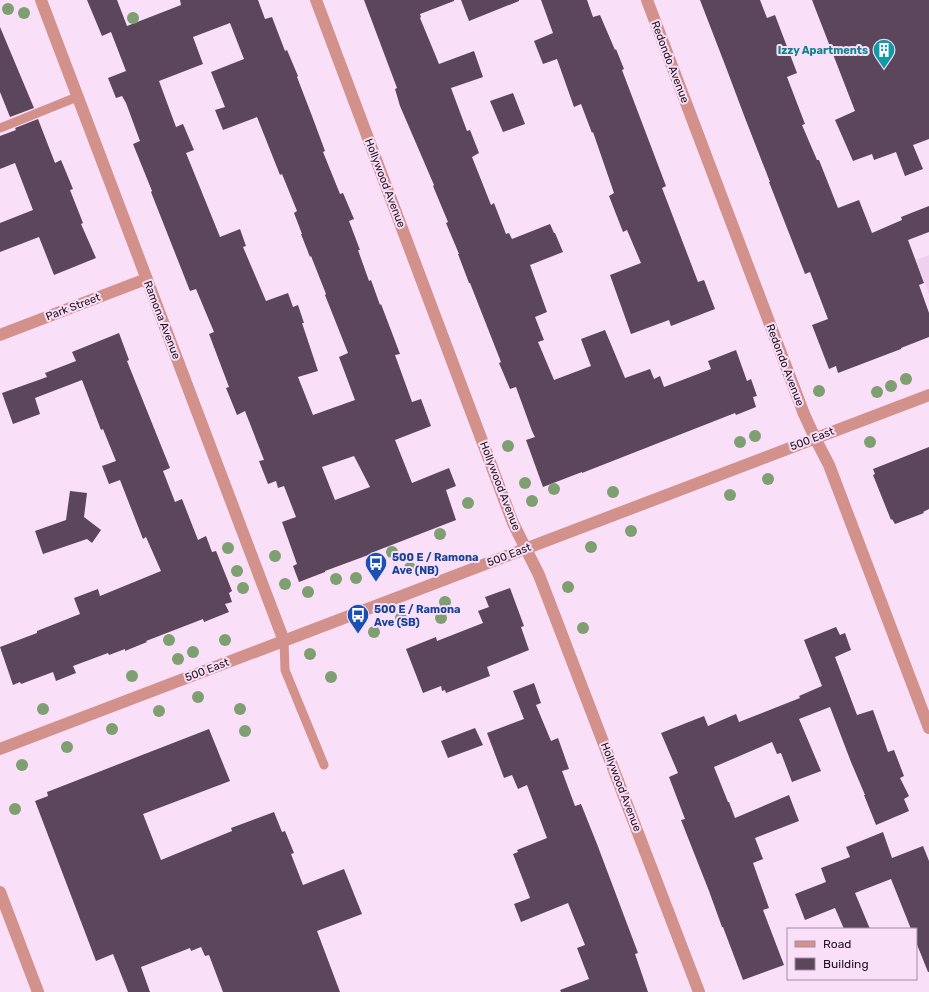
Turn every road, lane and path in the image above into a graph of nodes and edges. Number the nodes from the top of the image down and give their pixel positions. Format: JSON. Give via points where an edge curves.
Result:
{"nodes":[{"id":1,"x":41,"y":0,"type":"edge"},
{"id":2,"x":316,"y":0,"type":"edge"},
{"id":3,"x":647,"y":0,"type":"edge"},
{"id":4,"x":77,"y":97,"type":"junction"},
{"id":5,"x":0,"y":128,"type":"edge"},
{"id":6,"x":146,"y":279,"type":"junction"},
{"id":7,"x":0,"y":335,"type":"edge"},
{"id":8,"x":929,"y":395,"type":"edge"},
{"id":9,"x":814,"y":438,"type":"junction"},
{"id":10,"x":526,"y":548,"type":"junction"},
{"id":11,"x":284,"y":641,"type":"junction"},
{"id":12,"x":929,"y":728,"type":"edge"},
{"id":13,"x":0,"y":749,"type":"edge"},
{"id":14,"x":324,"y":765,"type":"dead end"},
{"id":15,"x":0,"y":892,"type":"edge"},
{"id":16,"x":38,"y":992,"type":"edge"},
{"id":17,"x":699,"y":992,"type":"edge"}],
"edges":[{"from":1,"to":4,"type":"street","name":"Ramona Avenue"},
{"from":2,"to":10,"type":"street","name":"Hollywood Avenue","via":[[507,508]]},
{"from":3,"to":9,"type":"street","name":"Redondo Avenue"},
{"from":4,"to":5,"type":"lane"},
{"from":4,"to":6,"type":"street","name":"Ramona Avenue"},
{"from":6,"to":7,"type":"street","name":"Park Street"},
{"from":6,"to":11,"type":"street","name":"Ramona Avenue"},
{"from":8,"to":9,"type":"street","name":"500 East"},
{"from":9,"to":10,"type":"street","name":"500 East"},
{"from":9,"to":12,"type":"street","name":"Redondo Avenue","via":[[828,465]]},
{"from":10,"to":11,"type":"street","name":"500 East"},
{"from":10,"to":17,"type":"street","name":"Hollywood Avenue","via":[[542,582]]},
{"from":11,"to":13,"type":"street","name":"500 East"},
{"from":11,"to":14,"type":"lane","via":[[285,670]]},
{"from":15,"to":16,"type":"street"}]}
